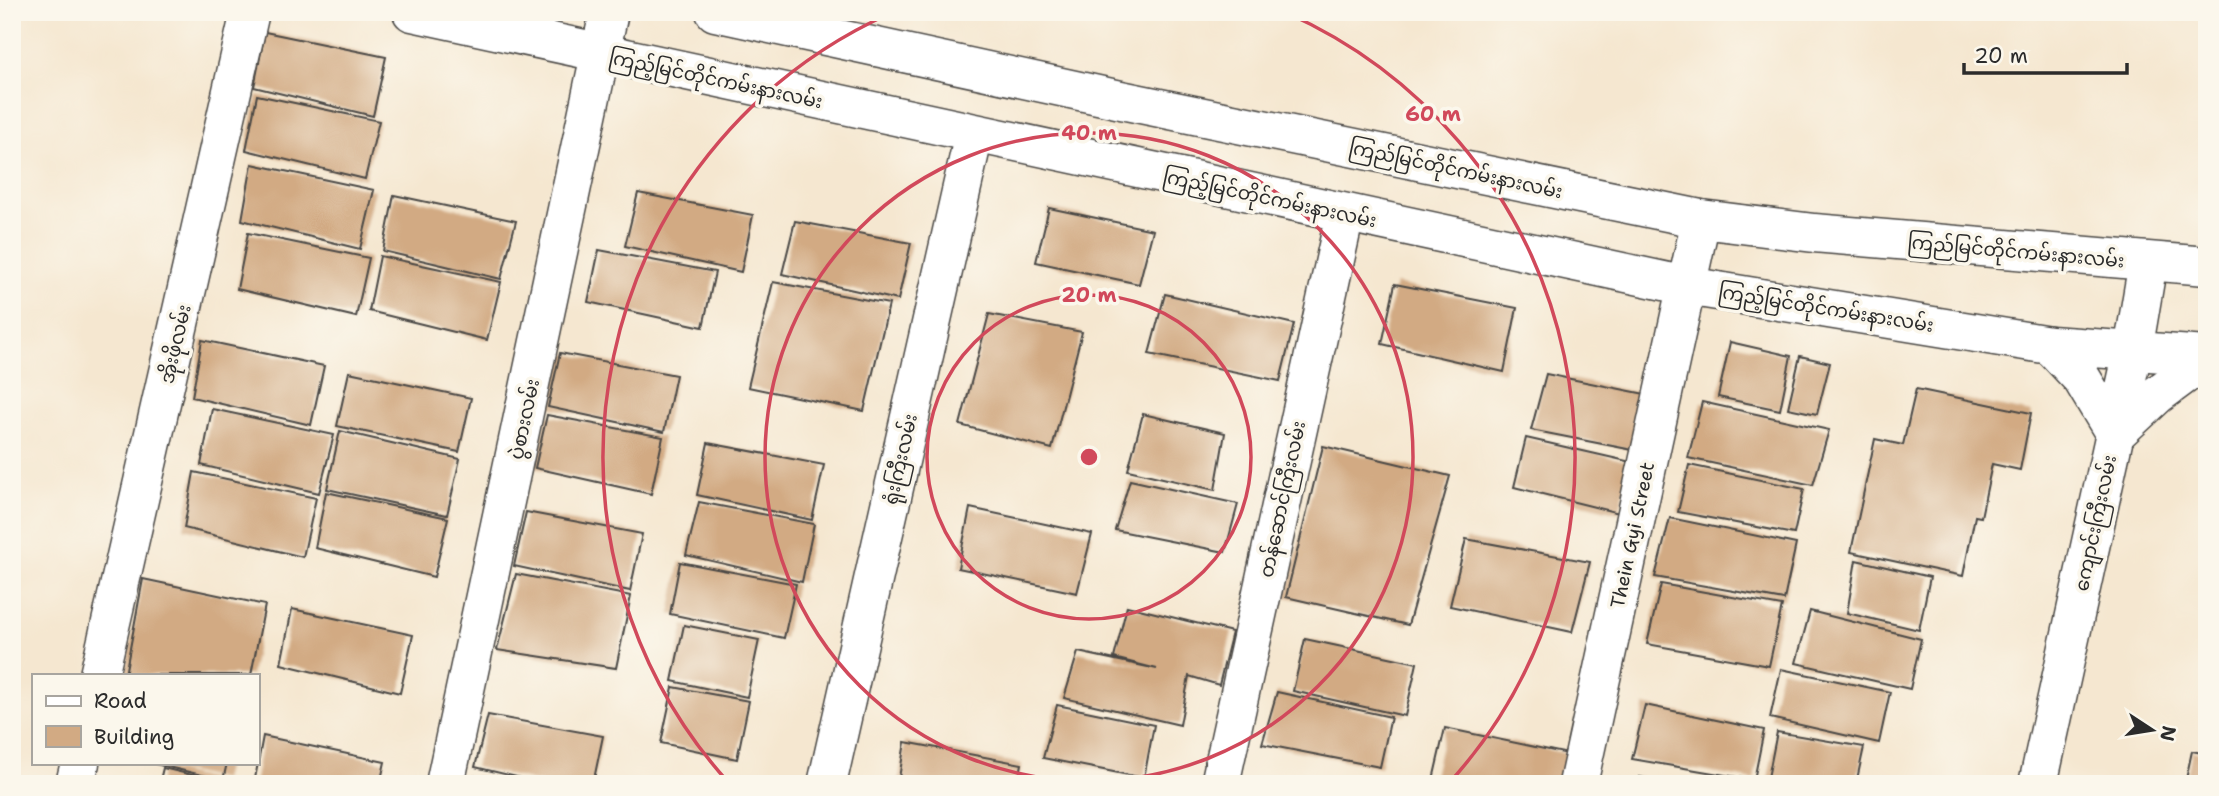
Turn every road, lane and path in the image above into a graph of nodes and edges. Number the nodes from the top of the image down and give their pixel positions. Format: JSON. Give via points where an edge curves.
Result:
{"nodes":[{"id":1,"x":250,"y":12,"type":"edge"},
{"id":2,"x":412,"y":12,"type":"edge"},
{"id":3,"x":609,"y":12,"type":"edge"},
{"id":4,"x":715,"y":12,"type":"edge"},
{"id":5,"x":602,"y":55,"type":"junction"},
{"id":6,"x":974,"y":134,"type":"junction"},
{"id":7,"x":1345,"y":214,"type":"junction"},
{"id":8,"x":1701,"y":219,"type":"junction"},
{"id":9,"x":2148,"y":262,"type":"junction"},
{"id":10,"x":2207,"y":266,"type":"edge"},
{"id":11,"x":1687,"y":286,"type":"junction"},
{"id":12,"x":2050,"y":345,"type":"junction"},
{"id":13,"x":2133,"y":351,"type":"junction"},
{"id":14,"x":2207,"y":357,"type":"edge"},
{"id":15,"x":2115,"y":433,"type":"junction"},
{"id":16,"x":99,"y":674,"type":"edge"},
{"id":17,"x":80,"y":764,"type":"edge"},
{"id":18,"x":75,"y":784,"type":"edge"},
{"id":19,"x":445,"y":784,"type":"edge"},
{"id":20,"x":827,"y":784,"type":"edge"},
{"id":21,"x":1220,"y":784,"type":"edge"},
{"id":22,"x":1578,"y":784,"type":"edge"},
{"id":23,"x":2038,"y":784,"type":"edge"}],
"edges":[{"from":1,"to":16,"type":"street","name":"အိုးဖိုလမ်း"},
{"from":2,"to":5,"type":"street","name":"ကြည့်မြင်တိုင်ကမ်းနားလမ်း"},
{"from":3,"to":5,"type":"street","name":"ပွဲစားလမ်း"},
{"from":4,"to":8,"type":"street","name":"ကြည်မြင်တိုင်ကမ်းနားလမ်း"},
{"from":5,"to":6,"type":"street","name":"ကြည့်မြင်တိုင်ကမ်းနားလမ်း"},
{"from":5,"to":19,"type":"street","name":"ပွဲစားလမ်း"},
{"from":6,"to":7,"type":"street","name":"ကြည့်မြင်တိုင်ကမ်းနားလမ်း"},
{"from":6,"to":20,"type":"street","name":"ရုံးကြီးလမ်း"},
{"from":7,"to":11,"type":"street","name":"ကြည့်မြင်တိုင်ကမ်းနားလမ်း"},
{"from":7,"to":21,"type":"street","name":"တန်ဆောင်ကြီးလမ်း"},
{"from":8,"to":9,"type":"street","name":"ကြည်မြင်တိုင်ကမ်းနားလမ်း"},
{"from":8,"to":11,"type":"street","name":"Thein Gyi Street"},
{"from":9,"to":10,"type":"street","name":"ကြည်မြင်တိုင်ကမ်းနားလမ်း"},
{"from":9,"to":13,"type":"street","name":"ကျောင်းကြီးလမ်း"},
{"from":11,"to":12,"type":"street","name":"ကြည့်မြင်တိုင်ကမ်းနားလမ်း"},
{"from":11,"to":22,"type":"street","name":"Thein Gyi Street"},
{"from":12,"to":13,"type":"street","name":"ကြည့်မြင်တိုင်ကမ်းနားလမ်း"},
{"from":12,"to":15,"type":"street","via":[[2082,379]]},
{"from":13,"to":14,"type":"street"},
{"from":13,"to":15,"type":"street","name":"ကျောင်းကြီးလမ်း"},
{"from":14,"to":15,"type":"street"},
{"from":15,"to":23,"type":"street","name":"ကျောင်းကြီးလမ်း"},
{"from":17,"to":18,"type":"street"}]}
